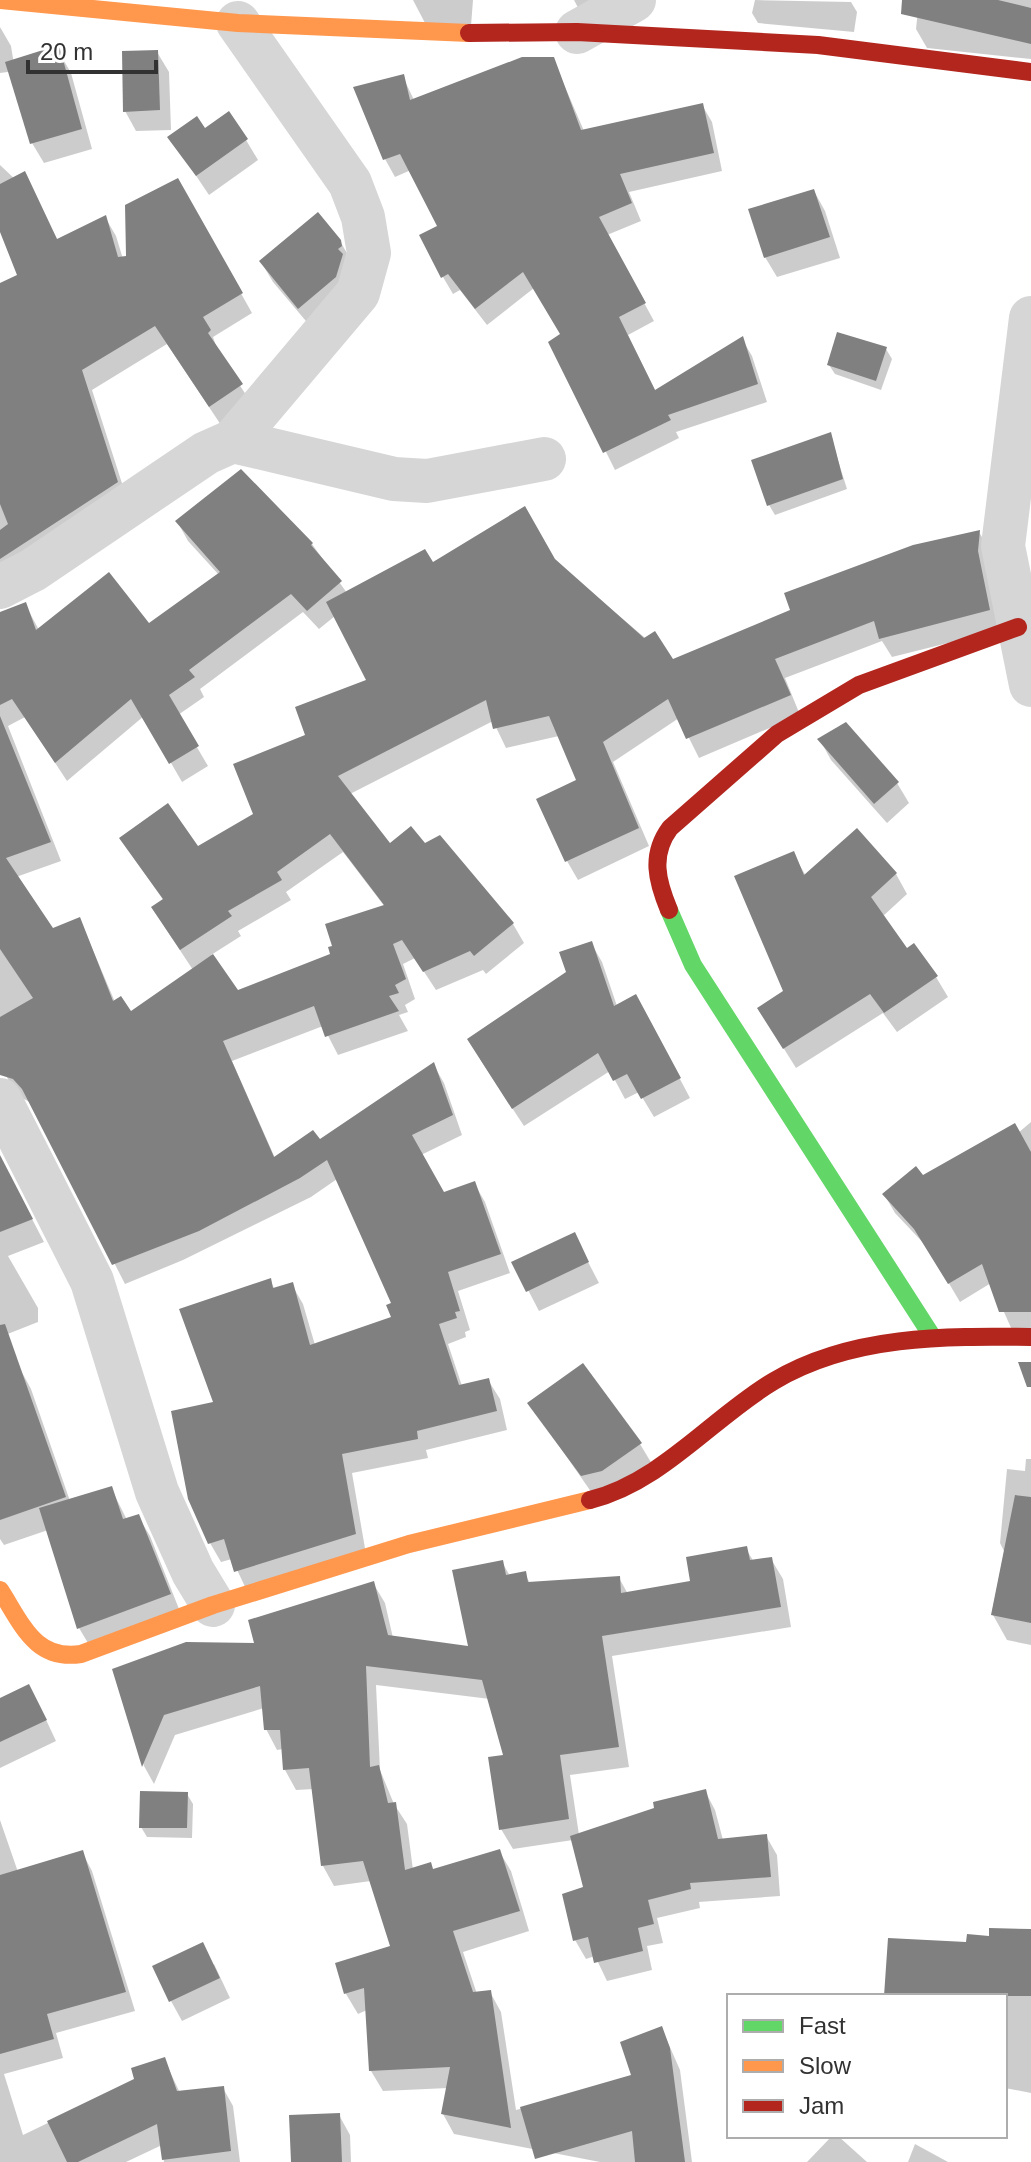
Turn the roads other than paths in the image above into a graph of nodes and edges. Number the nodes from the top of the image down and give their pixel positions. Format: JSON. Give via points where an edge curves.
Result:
{"nodes":[{"id":1,"x":0,"y":0,"type":"edge"},
{"id":2,"x":634,"y":0,"type":"edge"},
{"id":3,"x":167,"y":7,"type":"edge"},
{"id":4,"x":238,"y":23,"type":"junction"},
{"id":5,"x":577,"y":32,"type":"junction"},
{"id":6,"x":1031,"y":72,"type":"edge"},
{"id":7,"x":1031,"y":318,"type":"edge"},
{"id":8,"x":233,"y":441,"type":"junction"},
{"id":9,"x":544,"y":459,"type":"dead end"},
{"id":10,"x":0,"y":587,"type":"edge"},
{"id":11,"x":1018,"y":627,"type":"junction"},
{"id":12,"x":1031,"y":685,"type":"edge"},
{"id":13,"x":0,"y":1100,"type":"edge"},
{"id":14,"x":932,"y":1336,"type":"junction"},
{"id":15,"x":1031,"y":1337,"type":"edge"},
{"id":16,"x":0,"y":1590,"type":"edge"},
{"id":17,"x":213,"y":1605,"type":"junction"}],
"edges":[{"from":1,"to":3,"type":"street"},
{"from":2,"to":5,"type":"street"},
{"from":3,"to":4,"type":"street"},
{"from":4,"to":5,"type":"street","via":[[441,33]]},
{"from":4,"to":8,"type":"street","via":[[350,183],[369,253],[358,293]]},
{"from":5,"to":6,"type":"street","via":[[818,45]]},
{"from":7,"to":11,"type":"street","via":[[1003,546]]},
{"from":8,"to":9,"type":"street","via":[[394,479],[427,481]]},
{"from":8,"to":10,"type":"street","via":[[206,453]]},
{"from":11,"to":12,"type":"street"},
{"from":11,"to":14,"type":"street","via":[[859,685],[777,734],[670,828],[656,858],[656,878],[693,965]]},
{"from":13,"to":17,"type":"street","via":[[92,1281],[157,1492]]},
{"from":14,"to":15,"type":"street"},
{"from":14,"to":17,"type":"street","via":[[836,1354],[775,1380],[613,1494],[409,1544]]},
{"from":16,"to":17,"type":"street","via":[[32,1640],[61,1657]]}]}
